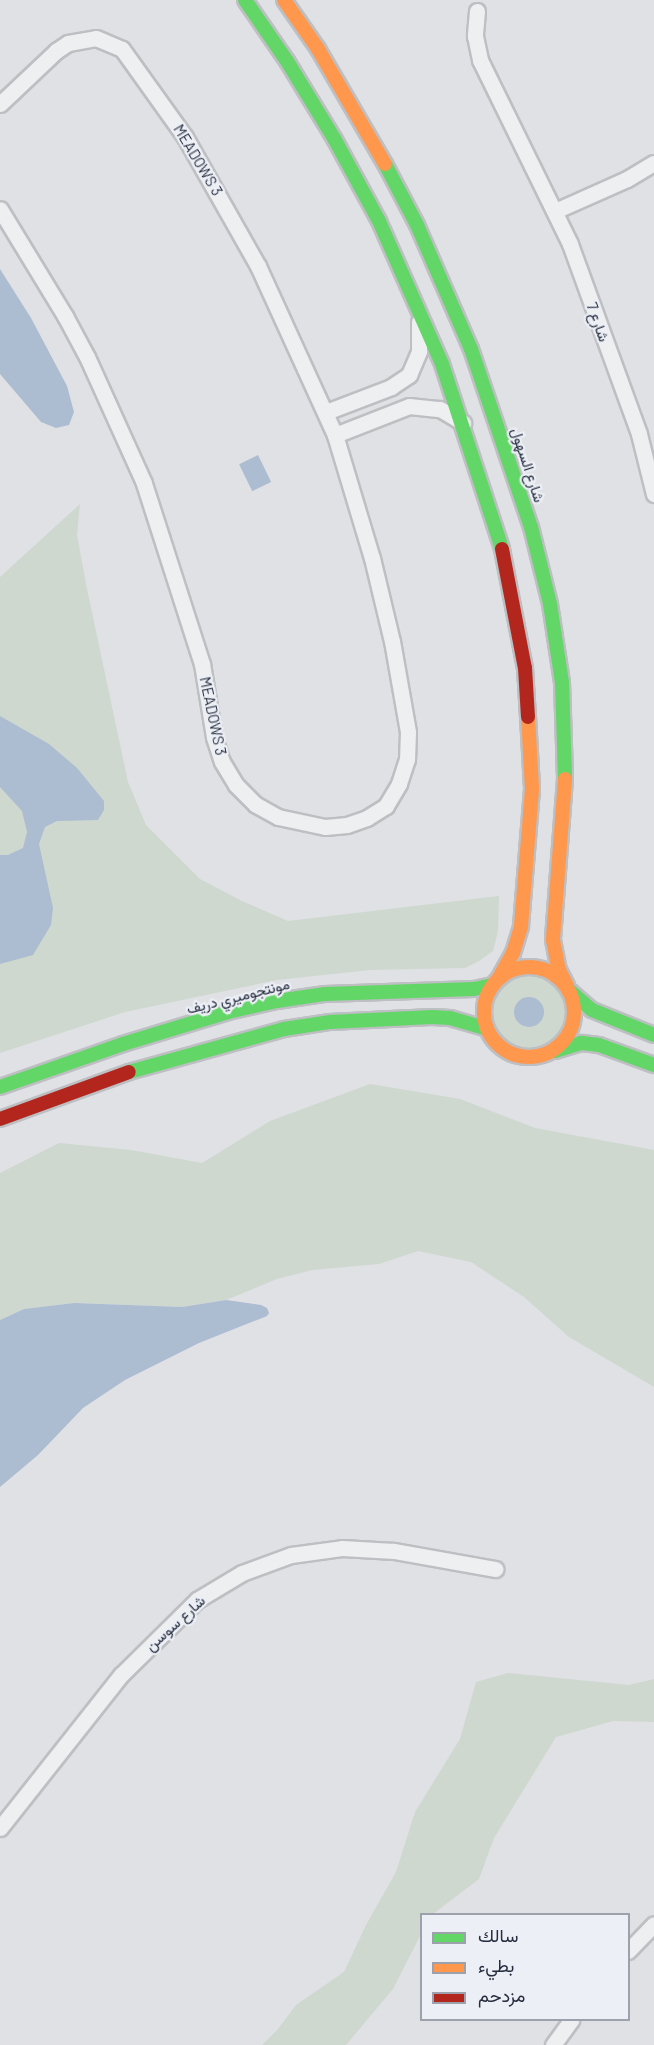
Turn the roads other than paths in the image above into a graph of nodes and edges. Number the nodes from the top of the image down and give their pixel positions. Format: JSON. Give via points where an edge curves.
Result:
{"nodes":[{"id":1,"x":245,"y":0,"type":"edge"},
{"id":2,"x":284,"y":0,"type":"edge"},
{"id":3,"x":477,"y":11,"type":"dead end"},
{"id":4,"x":0,"y":104,"type":"edge"},
{"id":5,"x":654,"y":163,"type":"edge"},
{"id":6,"x":0,"y":209,"type":"edge"},
{"id":7,"x":555,"y":211,"type":"junction"},
{"id":8,"x":418,"y":304,"type":"junction"},
{"id":9,"x":399,"y":383,"type":"junction"},
{"id":10,"x":409,"y":406,"type":"junction"},
{"id":11,"x":326,"y":412,"type":"junction"},
{"id":12,"x":464,"y":424,"type":"junction"},
{"id":13,"x":654,"y":429,"type":"edge"},
{"id":14,"x":639,"y":434,"type":"junction"},
{"id":15,"x":335,"y":435,"type":"junction"},
{"id":16,"x":654,"y":494,"type":"edge"},
{"id":17,"x":496,"y":981,"type":"junction"},
{"id":18,"x":568,"y":988,"type":"junction"},
{"id":19,"x":486,"y":1028,"type":"junction"},
{"id":20,"x":654,"y":1035,"type":"edge"},
{"id":21,"x":552,"y":1052,"type":"junction"},
{"id":22,"x":654,"y":1065,"type":"edge"},
{"id":23,"x":0,"y":1087,"type":"edge"},
{"id":24,"x":0,"y":1119,"type":"edge"},
{"id":25,"x":495,"y":1569,"type":"dead end"},
{"id":26,"x":0,"y":1828,"type":"edge"},
{"id":27,"x":654,"y":1924,"type":"edge"},
{"id":28,"x":630,"y":1949,"type":"edge"},
{"id":29,"x":571,"y":2021,"type":"edge"},
{"id":30,"x":553,"y":2045,"type":"edge"}],
"edges":[{"from":1,"to":8,"type":"main road","via":[[335,140]]},
{"from":2,"to":18,"type":"main road","name":"شارع السهول","via":[[376,146],[422,235],[471,349],[531,527],[550,604],[562,682],[566,794],[553,940],[559,970]]},
{"from":3,"to":7,"type":"street","name":"شارع 7","via":[[475,36],[480,60]]},
{"from":4,"to":11,"type":"street","name":"MEADOWS 3","via":[[68,43],[96,38],[122,49],[185,137],[227,209],[282,314]]},
{"from":5,"to":7,"type":"street"},
{"from":6,"to":15,"type":"street","name":"MEADOWS 3","via":[[87,357],[144,483],[202,664],[222,762],[236,785],[255,804],[278,817],[325,827],[347,825],[386,806],[407,759],[408,732],[382,599]]},
{"from":7,"to":14,"type":"street","name":"شارع 7"},
{"from":8,"to":9,"type":"street","via":[[419,351],[409,375]]},
{"from":8,"to":12,"type":"main road"},
{"from":9,"to":10,"type":"street"},
{"from":9,"to":11,"type":"street"},
{"from":10,"to":12,"type":"street","via":[[440,409]]},
{"from":10,"to":15,"type":"street"},
{"from":11,"to":15,"type":"street","name":"MEADOWS 3"},
{"from":12,"to":17,"type":"main road","via":[[516,608],[531,728],[532,788],[521,926],[513,953]]},
{"from":13,"to":14,"type":"street"},
{"from":14,"to":16,"type":"street","name":"شارع 7"},
{"from":17,"to":18,"type":"main road","via":[[516,969],[535,967],[553,974]]},
{"from":17,"to":19,"type":"main road","via":[[484,1006]]},
{"from":17,"to":23,"type":"main road","name":"مونتجوميري دريف","via":[[474,989],[325,994],[277,1001],[134,1041]]},
{"from":18,"to":20,"type":"main road","via":[[592,1010]]},
{"from":18,"to":21,"type":"main road","via":[[575,1014],[573,1025]]},
{"from":19,"to":21,"type":"main road","via":[[492,1040],[513,1055],[526,1058]]},
{"from":19,"to":24,"type":"main road","via":[[432,1017],[330,1022],[284,1029],[135,1070]]},
{"from":21,"to":22,"type":"main road","via":[[574,1045],[599,1044]]},
{"from":25,"to":26,"type":"street","name":"شارع سوسن","via":[[394,1551],[342,1548],[291,1556],[242,1573],[197,1600],[121,1675]]},
{"from":27,"to":28,"type":"street"},
{"from":29,"to":30,"type":"street"}]}
